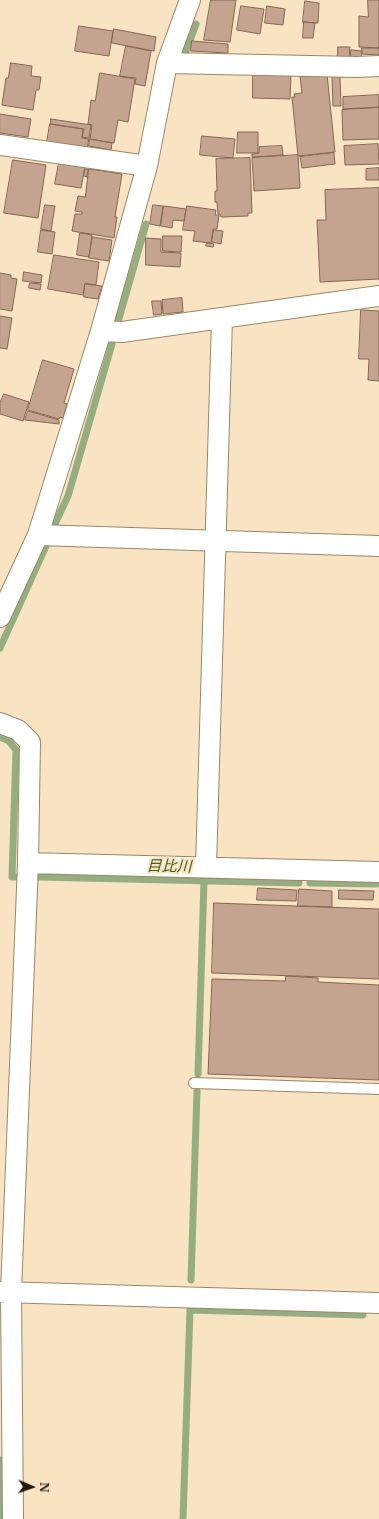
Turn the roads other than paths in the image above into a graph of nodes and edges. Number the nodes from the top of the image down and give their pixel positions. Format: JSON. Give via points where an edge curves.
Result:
{"nodes":[{"id":1,"x":190,"y":0,"type":"edge"},
{"id":2,"x":167,"y":63,"type":"junction"},
{"id":3,"x":379,"y":66,"type":"edge"},
{"id":4,"x":0,"y":145,"type":"edge"},
{"id":5,"x":147,"y":166,"type":"junction"},
{"id":6,"x":379,"y":296,"type":"edge"},
{"id":7,"x":222,"y":318,"type":"junction"},
{"id":8,"x":101,"y":331,"type":"junction"},
{"id":9,"x":38,"y":536,"type":"junction"},
{"id":10,"x":215,"y":541,"type":"junction"},
{"id":11,"x":379,"y":546,"type":"edge"},
{"id":12,"x":0,"y":618,"type":"edge"},
{"id":13,"x":0,"y":723,"type":"edge"},
{"id":14,"x":28,"y":863,"type":"junction"},
{"id":15,"x":206,"y":868,"type":"junction"},
{"id":16,"x":379,"y":872,"type":"edge"},
{"id":17,"x":194,"y":1083,"type":"dead end"},
{"id":18,"x":379,"y":1089,"type":"edge"},
{"id":19,"x":6,"y":1292,"type":"edge"},
{"id":20,"x":379,"y":1303,"type":"edge"},
{"id":21,"x":13,"y":1519,"type":"edge"}],
"edges":[{"from":1,"to":2,"type":"street"},
{"from":2,"to":3,"type":"street"},
{"from":2,"to":5,"type":"street"},
{"from":4,"to":5,"type":"street"},
{"from":5,"to":8,"type":"street"},
{"from":6,"to":7,"type":"street"},
{"from":7,"to":8,"type":"street","via":[[122,332]]},
{"from":7,"to":10,"type":"street"},
{"from":8,"to":9,"type":"street"},
{"from":9,"to":10,"type":"street"},
{"from":9,"to":12,"type":"street"},
{"from":10,"to":11,"type":"street"},
{"from":10,"to":15,"type":"street"},
{"from":13,"to":14,"type":"street","via":[[18,730],[30,742]]},
{"from":14,"to":15,"type":"street"},
{"from":14,"to":19,"type":"street"},
{"from":15,"to":16,"type":"street"},
{"from":17,"to":18,"type":"lane"},
{"from":19,"to":20,"type":"street"},
{"from":19,"to":21,"type":"street"}]}
